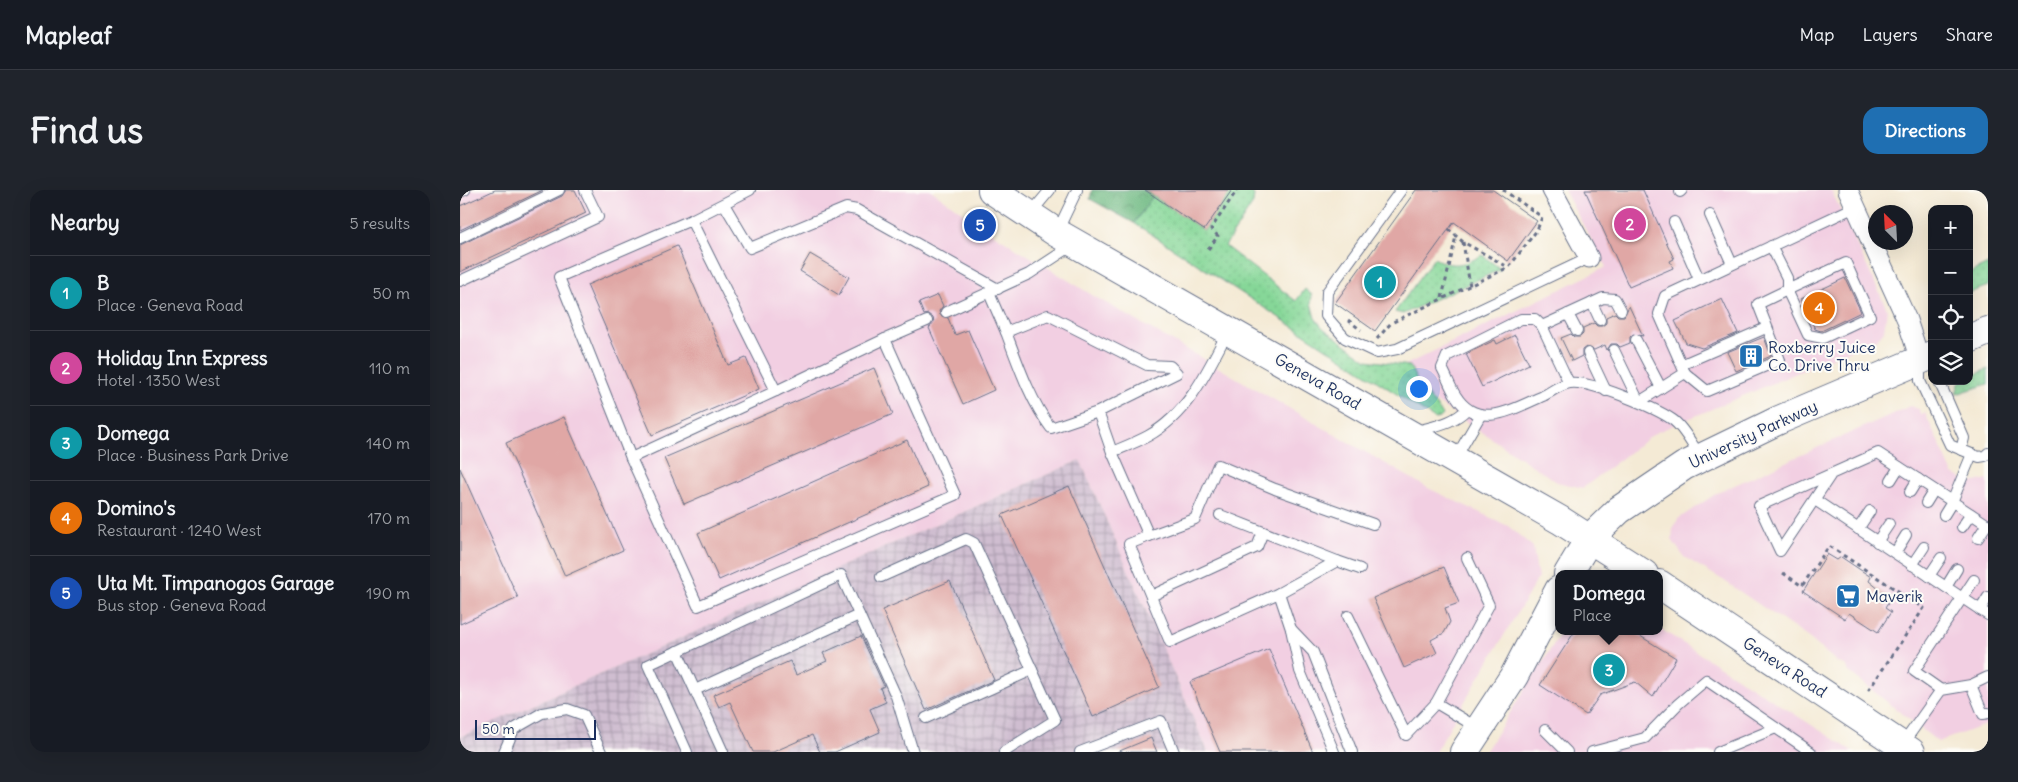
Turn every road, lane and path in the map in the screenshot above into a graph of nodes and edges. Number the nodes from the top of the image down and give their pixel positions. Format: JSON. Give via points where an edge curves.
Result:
{"nodes":[{"id":1,"x":465,"y":190,"type":"edge"},
{"id":2,"x":559,"y":190,"type":"edge"},
{"id":3,"x":585,"y":190,"type":"edge"},
{"id":4,"x":750,"y":190,"type":"edge"},
{"id":5,"x":992,"y":190,"type":"edge"},
{"id":6,"x":1050,"y":190,"type":"edge"},
{"id":7,"x":1077,"y":190,"type":"edge"},
{"id":8,"x":1237,"y":190,"type":"edge"},
{"id":9,"x":1400,"y":190,"type":"edge"},
{"id":10,"x":1503,"y":190,"type":"edge"},
{"id":11,"x":1552,"y":190,"type":"edge"},
{"id":12,"x":460,"y":192,"type":"edge"},
{"id":13,"x":1851,"y":198,"type":"edge"},
{"id":14,"x":724,"y":204,"type":"junction"},
{"id":15,"x":1710,"y":215,"type":"dead end"},
{"id":16,"x":1028,"y":216,"type":"junction"},
{"id":17,"x":691,"y":220,"type":"junction"},
{"id":18,"x":1674,"y":222,"type":"dead end"},
{"id":19,"x":1448,"y":229,"type":"dead end"},
{"id":20,"x":1456,"y":236,"type":"junction"},
{"id":21,"x":460,"y":238,"type":"edge"},
{"id":22,"x":1066,"y":238,"type":"junction"},
{"id":23,"x":1463,"y":242,"type":"junction"},
{"id":24,"x":1771,"y":246,"type":"junction"},
{"id":25,"x":1208,"y":249,"type":"dead end"},
{"id":26,"x":1589,"y":258,"type":"joint"},
{"id":27,"x":1732,"y":264,"type":"junction"},
{"id":28,"x":1509,"y":267,"type":"junction"},
{"id":29,"x":1699,"y":279,"type":"junction"},
{"id":30,"x":460,"y":281,"type":"edge"},
{"id":31,"x":1470,"y":286,"type":"junction"},
{"id":32,"x":1787,"y":290,"type":"junction"},
{"id":33,"x":993,"y":291,"type":"junction"},
{"id":34,"x":1442,"y":299,"type":"junction"},
{"id":35,"x":1592,"y":303,"type":"junction"},
{"id":36,"x":1621,"y":310,"type":"dead end"},
{"id":37,"x":946,"y":312,"type":"dead end"},
{"id":38,"x":1568,"y":314,"type":"junction"},
{"id":39,"x":1343,"y":316,"type":"dead end"},
{"id":40,"x":1600,"y":320,"type":"dead end"},
{"id":41,"x":926,"y":321,"type":"dead end"},
{"id":42,"x":1542,"y":326,"type":"junction"},
{"id":43,"x":1766,"y":328,"type":"junction"},
{"id":44,"x":1228,"y":330,"type":"junction"},
{"id":45,"x":1577,"y":331,"type":"dead end"},
{"id":46,"x":1988,"y":331,"type":"edge"},
{"id":47,"x":1006,"y":332,"type":"junction"},
{"id":48,"x":1364,"y":332,"type":"dead end"},
{"id":49,"x":1973,"y":337,"type":"edge"},
{"id":50,"x":1371,"y":338,"type":"dead end"},
{"id":51,"x":885,"y":340,"type":"junction"},
{"id":52,"x":1636,"y":340,"type":"dead end"},
{"id":53,"x":1614,"y":350,"type":"dead end"},
{"id":54,"x":1588,"y":353,"type":"dead end"},
{"id":55,"x":1928,"y":362,"type":"edge"},
{"id":56,"x":1684,"y":369,"type":"junction"},
{"id":57,"x":1569,"y":383,"type":"junction"},
{"id":58,"x":1941,"y":385,"type":"edge"},
{"id":59,"x":1661,"y":388,"type":"junction"},
{"id":60,"x":776,"y":391,"type":"junction"},
{"id":61,"x":1606,"y":391,"type":"junction"},
{"id":62,"x":1639,"y":402,"type":"junction"},
{"id":63,"x":1467,"y":409,"type":"junction"},
{"id":64,"x":1098,"y":412,"type":"junction"},
{"id":65,"x":1480,"y":416,"type":"junction"},
{"id":66,"x":1409,"y":433,"type":"junction"},
{"id":67,"x":1961,"y":450,"type":"junction"},
{"id":68,"x":1112,"y":452,"type":"junction"},
{"id":69,"x":1988,"y":453,"type":"edge"},
{"id":70,"x":1972,"y":454,"type":"junction"},
{"id":71,"x":1700,"y":456,"type":"junction"},
{"id":72,"x":631,"y":458,"type":"junction"},
{"id":73,"x":1455,"y":460,"type":"junction"},
{"id":74,"x":1899,"y":467,"type":"junction"},
{"id":75,"x":1830,"y":476,"type":"junction"},
{"id":76,"x":1918,"y":479,"type":"junction"},
{"id":77,"x":1891,"y":480,"type":"dead end"},
{"id":78,"x":1934,"y":490,"type":"junction"},
{"id":79,"x":1910,"y":492,"type":"dead end"},
{"id":80,"x":1814,"y":500,"type":"junction"},
{"id":81,"x":1952,"y":502,"type":"junction"},
{"id":82,"x":1926,"y":503,"type":"dead end"},
{"id":83,"x":1870,"y":511,"type":"dead end"},
{"id":84,"x":1971,"y":514,"type":"junction"},
{"id":85,"x":1220,"y":515,"type":"dead end"},
{"id":86,"x":1944,"y":515,"type":"dead end"},
{"id":87,"x":1373,"y":524,"type":"dead end"},
{"id":88,"x":1889,"y":524,"type":"dead end"},
{"id":89,"x":1987,"y":525,"type":"edge"},
{"id":90,"x":1962,"y":527,"type":"dead end"},
{"id":91,"x":1858,"y":530,"type":"junction"},
{"id":92,"x":1263,"y":532,"type":"junction"},
{"id":93,"x":1906,"y":535,"type":"dead end"},
{"id":94,"x":1149,"y":536,"type":"junction"},
{"id":95,"x":1978,"y":538,"type":"dead end"},
{"id":96,"x":1589,"y":539,"type":"junction"},
{"id":97,"x":1877,"y":542,"type":"junction"},
{"id":98,"x":1924,"y":547,"type":"dead end"},
{"id":99,"x":1895,"y":554,"type":"junction"},
{"id":100,"x":1467,"y":558,"type":"dead end"},
{"id":101,"x":1941,"y":558,"type":"dead end"},
{"id":102,"x":1337,"y":561,"type":"junction"},
{"id":103,"x":1912,"y":565,"type":"junction"},
{"id":104,"x":1360,"y":569,"type":"dead end"},
{"id":105,"x":1958,"y":569,"type":"dead end"},
{"id":106,"x":1570,"y":570,"type":"edge"},
{"id":107,"x":1638,"y":570,"type":"edge"},
{"id":108,"x":1783,"y":574,"type":"dead end"},
{"id":109,"x":1929,"y":576,"type":"junction"},
{"id":110,"x":881,"y":577,"type":"dead end"},
{"id":111,"x":1974,"y":580,"type":"dead end"},
{"id":112,"x":1663,"y":587,"type":"edge"},
{"id":113,"x":1946,"y":587,"type":"junction"},
{"id":114,"x":1279,"y":592,"type":"junction"},
{"id":115,"x":1151,"y":596,"type":"junction"},
{"id":116,"x":1988,"y":597,"type":"edge"},
{"id":117,"x":1555,"y":598,"type":"edge"},
{"id":118,"x":1962,"y":598,"type":"junction"},
{"id":119,"x":1984,"y":612,"type":"edge"},
{"id":120,"x":859,"y":615,"type":"junction"},
{"id":121,"x":1348,"y":616,"type":"dead end"},
{"id":122,"x":1291,"y":629,"type":"junction"},
{"id":123,"x":677,"y":651,"type":"junction"},
{"id":124,"x":1032,"y":670,"type":"junction"},
{"id":125,"x":1988,"y":677,"type":"edge"},
{"id":126,"x":1971,"y":685,"type":"junction"},
{"id":127,"x":695,"y":690,"type":"junction"},
{"id":128,"x":1941,"y":690,"type":"junction"},
{"id":129,"x":1868,"y":691,"type":"dead end"},
{"id":130,"x":1436,"y":703,"type":"junction"},
{"id":131,"x":1988,"y":713,"type":"edge"},
{"id":132,"x":926,"y":718,"type":"dead end"},
{"id":133,"x":1479,"y":728,"type":"junction"},
{"id":134,"x":1776,"y":728,"type":"junction"},
{"id":135,"x":1545,"y":730,"type":"dead end"},
{"id":136,"x":1906,"y":749,"type":"edge"},
{"id":137,"x":504,"y":752,"type":"edge"},
{"id":138,"x":601,"y":752,"type":"edge"},
{"id":139,"x":688,"y":752,"type":"edge"},
{"id":140,"x":723,"y":752,"type":"edge"},
{"id":141,"x":913,"y":752,"type":"edge"},
{"id":142,"x":1004,"y":752,"type":"edge"},
{"id":143,"x":1080,"y":752,"type":"edge"},
{"id":144,"x":1174,"y":752,"type":"edge"},
{"id":145,"x":1334,"y":752,"type":"edge"},
{"id":146,"x":1352,"y":752,"type":"edge"},
{"id":147,"x":1464,"y":752,"type":"edge"},
{"id":148,"x":1567,"y":752,"type":"edge"},
{"id":149,"x":1592,"y":752,"type":"edge"},
{"id":150,"x":1718,"y":752,"type":"edge"},
{"id":151,"x":1811,"y":752,"type":"edge"}],
"edges":[{"from":1,"to":12,"type":"lane"},
{"from":2,"to":21,"type":"lane"},
{"from":3,"to":30,"type":"lane","via":[[598,216]]},
{"from":4,"to":14,"type":"lane"},
{"from":5,"to":16,"type":"main road","name":"Geneva Road"},
{"from":6,"to":16,"type":"lane"},
{"from":7,"to":22,"type":"lane"},
{"from":8,"to":25,"type":"path","via":[[1210,229],[1218,236]]},
{"from":9,"to":26,"type":"lane","via":[[1327,292],[1326,316],[1345,338],[1376,353],[1397,349]]},
{"from":10,"to":28,"type":"path","via":[[1542,217],[1537,230]]},
{"from":11,"to":26,"type":"street"},
{"from":13,"to":24,"type":"lane"},
{"from":13,"to":55,"type":"street"},
{"from":14,"to":17,"type":"lane"},
{"from":14,"to":33,"type":"lane","via":[[750,248],[846,208],[857,210]]},
{"from":15,"to":27,"type":"lane"},
{"from":16,"to":22,"type":"main road","name":"Geneva Road"},
{"from":17,"to":60,"type":"lane"},
{"from":17,"to":72,"type":"lane","via":[[559,277]]},
{"from":18,"to":29,"type":"lane"},
{"from":19,"to":20,"type":"path"},
{"from":20,"to":23,"type":"path"},
{"from":20,"to":34,"type":"path"},
{"from":22,"to":33,"type":"lane","via":[[1029,274]]},
{"from":22,"to":44,"type":"main road","name":"Geneva Road"},
{"from":23,"to":28,"type":"path"},
{"from":23,"to":31,"type":"path"},
{"from":24,"to":27,"type":"lane"},
{"from":24,"to":32,"type":"lane","via":[[1787,278]]},
{"from":27,"to":29,"type":"lane"},
{"from":28,"to":31,"type":"path"},
{"from":29,"to":56,"type":"lane","via":[[1665,296],[1659,314]]},
{"from":31,"to":34,"type":"path"},
{"from":32,"to":32,"type":"lane","via":[[1846,263],[1870,316],[1823,338],[1808,335]]},
{"from":32,"to":43,"type":"lane","via":[[1758,304]]},
{"from":33,"to":37,"type":"lane"},
{"from":33,"to":47,"type":"lane"},
{"from":34,"to":50,"type":"path","via":[[1391,323],[1377,339]]},
{"from":35,"to":36,"type":"lane","via":[[1603,298],[1615,299]]},
{"from":35,"to":38,"type":"lane"},
{"from":35,"to":40,"type":"lane"},
{"from":38,"to":42,"type":"lane"},
{"from":38,"to":45,"type":"lane"},
{"from":39,"to":48,"type":"path"},
{"from":41,"to":51,"type":"lane"},
{"from":42,"to":57,"type":"lane"},
{"from":42,"to":63,"type":"lane","via":[[1535,319],[1521,319],[1447,356],[1442,368],[1456,396]]},
{"from":43,"to":56,"type":"lane"},
{"from":43,"to":56,"type":"lane","via":[[1780,360],[1707,391]]},
{"from":44,"to":66,"type":"main road","name":"Geneva Road"},
{"from":44,"to":68,"type":"lane","via":[[1201,382],[1183,407],[1149,436]]},
{"from":46,"to":49,"type":"main road"},
{"from":47,"to":64,"type":"lane","via":[[1017,363],[1050,428]]},
{"from":47,"to":64,"type":"lane","via":[[1048,315],[1147,365],[1170,366],[1177,373]]},
{"from":51,"to":60,"type":"lane"},
{"from":51,"to":72,"type":"lane","via":[[955,495],[698,606]]},
{"from":52,"to":59,"type":"lane"},
{"from":53,"to":62,"type":"lane"},
{"from":54,"to":61,"type":"lane"},
{"from":55,"to":67,"type":"lane","via":[[1920,380],[1950,445]]},
{"from":55,"to":71,"type":"main road","name":"University Parkway"},
{"from":56,"to":59,"type":"lane"},
{"from":57,"to":61,"type":"lane","via":[[1587,384]]},
{"from":57,"to":65,"type":"lane","via":[[1514,408]]},
{"from":58,"to":67,"type":"lane","via":[[1964,438]]},
{"from":59,"to":62,"type":"lane"},
{"from":60,"to":72,"type":"lane"},
{"from":61,"to":62,"type":"lane"},
{"from":62,"to":71,"type":"lane","via":[[1674,421]]},
{"from":63,"to":65,"type":"lane"},
{"from":63,"to":66,"type":"lane","via":[[1449,422]]},
{"from":64,"to":68,"type":"lane"},
{"from":65,"to":73,"type":"lane"},
{"from":66,"to":73,"type":"main road","name":"Geneva Road"},
{"from":67,"to":70,"type":"lane"},
{"from":68,"to":94,"type":"lane"},
{"from":69,"to":70,"type":"lane","via":[[1979,457]]},
{"from":70,"to":81,"type":"lane"},
{"from":71,"to":96,"type":"main road","name":"University Parkway","via":[[1619,510]]},
{"from":73,"to":96,"type":"main road","name":"Geneva Road"},
{"from":74,"to":75,"type":"lane","via":[[1878,453]]},
{"from":74,"to":76,"type":"lane"},
{"from":74,"to":77,"type":"lane"},
{"from":75,"to":80,"type":"lane"},
{"from":75,"to":80,"type":"lane","via":[[1759,506],[1780,552]]},
{"from":76,"to":78,"type":"lane"},
{"from":76,"to":79,"type":"lane"},
{"from":78,"to":81,"type":"lane"},
{"from":78,"to":82,"type":"lane"},
{"from":80,"to":91,"type":"lane"},
{"from":81,"to":84,"type":"lane"},
{"from":81,"to":86,"type":"lane"},
{"from":83,"to":91,"type":"lane"},
{"from":84,"to":89,"type":"lane"},
{"from":84,"to":90,"type":"lane"},
{"from":85,"to":92,"type":"lane"},
{"from":87,"to":94,"type":"lane","via":[[1218,465],[1195,519]]},
{"from":88,"to":97,"type":"lane"},
{"from":89,"to":95,"type":"lane"},
{"from":91,"to":97,"type":"lane"},
{"from":92,"to":102,"type":"lane"},
{"from":92,"to":115,"type":"lane","via":[[1257,547]]},
{"from":93,"to":99,"type":"lane"},
{"from":94,"to":115,"type":"lane","via":[[1129,544]]},
{"from":96,"to":106,"type":"main road","name":"University Parkway"},
{"from":96,"to":107,"type":"main road","name":"Geneva Road"},
{"from":97,"to":99,"type":"lane"},
{"from":98,"to":103,"type":"lane"},
{"from":99,"to":103,"type":"lane"},
{"from":100,"to":130,"type":"lane","via":[[1489,605]]},
{"from":101,"to":109,"type":"lane"},
{"from":102,"to":104,"type":"lane"},
{"from":102,"to":114,"type":"lane"},
{"from":103,"to":109,"type":"lane"},
{"from":105,"to":113,"type":"lane"},
{"from":108,"to":129,"type":"path","via":[[1802,586],[1829,546],[1924,608]]},
{"from":109,"to":113,"type":"lane"},
{"from":110,"to":124,"type":"lane","via":[[971,539]]},
{"from":111,"to":118,"type":"lane"},
{"from":112,"to":136,"type":"main road","name":"Geneva Road"},
{"from":113,"to":118,"type":"lane"},
{"from":114,"to":115,"type":"lane","via":[[1170,642]]},
{"from":114,"to":122,"type":"lane"},
{"from":116,"to":119,"type":"lane"},
{"from":117,"to":133,"type":"main road","via":[[1514,676]]},
{"from":118,"to":119,"type":"lane"},
{"from":118,"to":128,"type":"lane","via":[[1914,671]]},
{"from":120,"to":123,"type":"lane","via":[[841,575]]},
{"from":120,"to":127,"type":"lane"},
{"from":120,"to":141,"type":"lane","via":[[896,696]]},
{"from":121,"to":130,"type":"lane","via":[[1406,735]]},
{"from":122,"to":145,"type":"lane","via":[[1300,671]]},
{"from":122,"to":146,"type":"lane","via":[[1313,652]]},
{"from":123,"to":127,"type":"lane"},
{"from":123,"to":139,"type":"lane","via":[[648,664]]},
{"from":124,"to":132,"type":"lane"},
{"from":124,"to":142,"type":"lane","via":[[1056,720]]},
{"from":125,"to":126,"type":"lane"},
{"from":126,"to":128,"type":"lane"},
{"from":126,"to":131,"type":"lane","via":[[1983,714]]},
{"from":127,"to":140,"type":"lane"},
{"from":128,"to":136,"type":"lane"},
{"from":130,"to":133,"type":"lane"},
{"from":133,"to":147,"type":"main road"},
{"from":134,"to":149,"type":"lane","via":[[1706,680],[1646,738]]},
{"from":134,"to":150,"type":"lane"},
{"from":134,"to":151,"type":"lane"},
{"from":135,"to":148,"type":"lane"},
{"from":137,"to":138,"type":"lane","via":[[514,730],[542,713],[567,709],[584,715]]},
{"from":143,"to":144,"type":"lane","via":[[1161,721]]}]}
